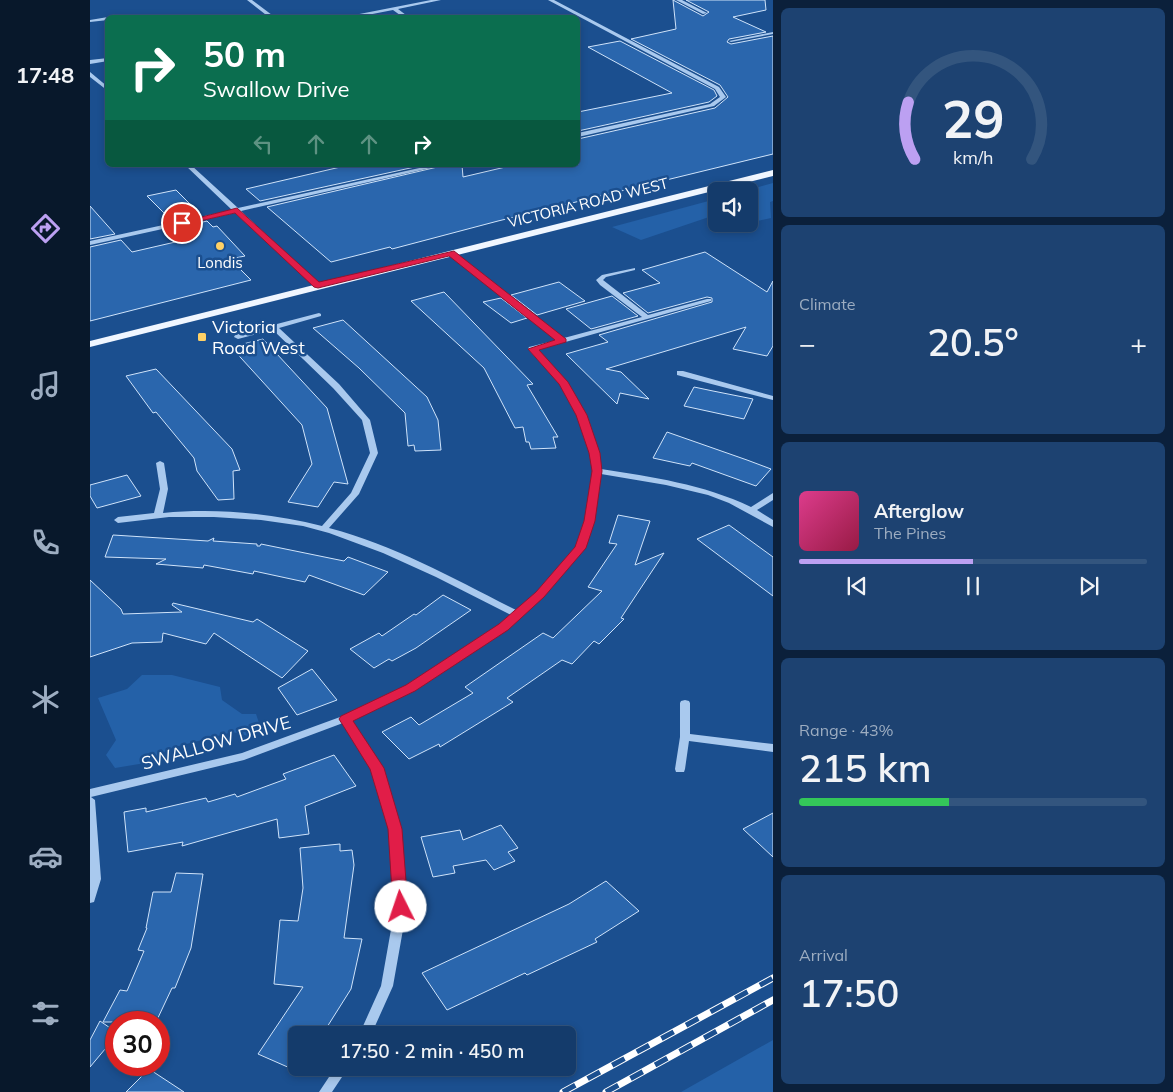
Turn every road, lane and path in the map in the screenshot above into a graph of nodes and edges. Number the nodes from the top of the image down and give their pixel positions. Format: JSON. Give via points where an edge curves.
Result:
{"nodes":[{"id":1,"x":249,"y":0,"type":"edge"},
{"id":2,"x":439,"y":0,"type":"edge"},
{"id":3,"x":550,"y":0,"type":"edge"},
{"id":4,"x":678,"y":0,"type":"edge"},
{"id":5,"x":393,"y":8,"type":"junction"},
{"id":6,"x":705,"y":13,"type":"dead end"},
{"id":7,"x":270,"y":15,"type":"edge"},
{"id":8,"x":357,"y":15,"type":"edge"},
{"id":9,"x":404,"y":15,"type":"edge"},
{"id":10,"x":578,"y":15,"type":"edge"},
{"id":11,"x":580,"y":16,"type":"edge"},
{"id":12,"x":105,"y":18,"type":"edge"},
{"id":13,"x":90,"y":21,"type":"edge"},
{"id":14,"x":773,"y":33,"type":"edge"},
{"id":15,"x":731,"y":41,"type":"dead end"},
{"id":16,"x":105,"y":60,"type":"edge"},
{"id":17,"x":90,"y":62,"type":"edge"},
{"id":18,"x":90,"y":74,"type":"edge"},
{"id":19,"x":105,"y":87,"type":"edge"},
{"id":20,"x":580,"y":135,"type":"edge"},
{"id":21,"x":190,"y":167,"type":"edge"},
{"id":22,"x":432,"y":167,"type":"edge"},
{"id":23,"x":773,"y":173,"type":"edge"},
{"id":24,"x":237,"y":211,"type":"junction"},
{"id":25,"x":90,"y":243,"type":"edge"},
{"id":26,"x":451,"y":253,"type":"junction"},
{"id":27,"x":633,"y":268,"type":"dead end"},
{"id":28,"x":318,"y":286,"type":"junction"},
{"id":29,"x":709,"y":300,"type":"dead end"},
{"id":30,"x":319,"y":315,"type":"dead end"},
{"id":31,"x":647,"y":318,"type":"junction"},
{"id":32,"x":274,"y":327,"type":"junction"},
{"id":33,"x":238,"y":337,"type":"dead end"},
{"id":34,"x":562,"y":340,"type":"junction"},
{"id":35,"x":90,"y":344,"type":"edge"},
{"id":36,"x":680,"y":373,"type":"dead end"},
{"id":37,"x":773,"y":398,"type":"edge"},
{"id":38,"x":160,"y":463,"type":"dead end"},
{"id":39,"x":597,"y":471,"type":"junction"},
{"id":40,"x":773,"y":496,"type":"edge"},
{"id":41,"x":752,"y":510,"type":"junction"},
{"id":42,"x":158,"y":516,"type":"junction"},
{"id":43,"x":118,"y":520,"type":"dead end"},
{"id":44,"x":773,"y":524,"type":"edge"},
{"id":45,"x":323,"y":530,"type":"junction"},
{"id":46,"x":517,"y":614,"type":"junction"},
{"id":47,"x":685,"y":703,"type":"dead end"},
{"id":48,"x":346,"y":719,"type":"junction"},
{"id":49,"x":685,"y":738,"type":"junction"},
{"id":50,"x":773,"y":748,"type":"edge"},
{"id":51,"x":680,"y":769,"type":"dead end"},
{"id":52,"x":90,"y":793,"type":"edge"},
{"id":53,"x":90,"y":800,"type":"edge"},
{"id":54,"x":90,"y":899,"type":"edge"},
{"id":55,"x":369,"y":1026,"type":"edge"},
{"id":56,"x":336,"y":1076,"type":"edge"},
{"id":57,"x":325,"y":1092,"type":"edge"}],
"edges":[{"from":1,"to":7,"type":"street"},
{"from":2,"to":5,"type":"street"},
{"from":3,"to":10,"type":"street"},
{"from":4,"to":6,"type":"street"},
{"from":5,"to":8,"type":"street"},
{"from":5,"to":9,"type":"street"},
{"from":11,"to":20,"type":"street","via":[[717,88],[723,97],[712,105]]},
{"from":12,"to":13,"type":"street"},
{"from":14,"to":15,"type":"street"},
{"from":16,"to":17,"type":"street"},
{"from":18,"to":19,"type":"street"},
{"from":21,"to":24,"type":"street"},
{"from":22,"to":24,"type":"street"},
{"from":23,"to":26,"type":"main road","name":"VICTORIA ROAD WEST"},
{"from":24,"to":25,"type":"street"},
{"from":24,"to":28,"type":"street"},
{"from":26,"to":28,"type":"main road","name":"VICTORIA ROAD WEST"},
{"from":26,"to":34,"type":"street"},
{"from":27,"to":31,"type":"street","via":[[599,280]]},
{"from":28,"to":35,"type":"main road","name":"VICTORIA ROAD WEST"},
{"from":29,"to":31,"type":"street"},
{"from":30,"to":32,"type":"street"},
{"from":31,"to":34,"type":"street"},
{"from":32,"to":33,"type":"street"},
{"from":32,"to":45,"type":"street","via":[[360,413],[366,420],[370,436],[374,453],[354,494]]},
{"from":34,"to":39,"type":"street","name":"SWALLOW DRIVE","via":[[532,349],[563,382],[582,415]]},
{"from":36,"to":37,"type":"street"},
{"from":38,"to":42,"type":"street","via":[[164,489]]},
{"from":39,"to":41,"type":"street","via":[[694,487]]},
{"from":39,"to":46,"type":"street","name":"SWALLOW DRIVE","via":[[590,521],[580,548],[540,594]]},
{"from":40,"to":41,"type":"street"},
{"from":41,"to":44,"type":"street"},
{"from":42,"to":43,"type":"street"},
{"from":42,"to":45,"type":"street","via":[[249,517]]},
{"from":45,"to":46,"type":"street","via":[[426,569]]},
{"from":46,"to":48,"type":"street","name":"SWALLOW DRIVE","via":[[503,627],[411,688]]},
{"from":47,"to":49,"type":"street"},
{"from":48,"to":52,"type":"street","name":"SWALLOW DRIVE","via":[[244,756]]},
{"from":48,"to":55,"type":"street","via":[[377,768],[395,829],[401,907],[387,986]]},
{"from":49,"to":50,"type":"street"},
{"from":49,"to":51,"type":"street"},
{"from":53,"to":54,"type":"street","via":[[96,879]]},
{"from":56,"to":57,"type":"street"}]}
